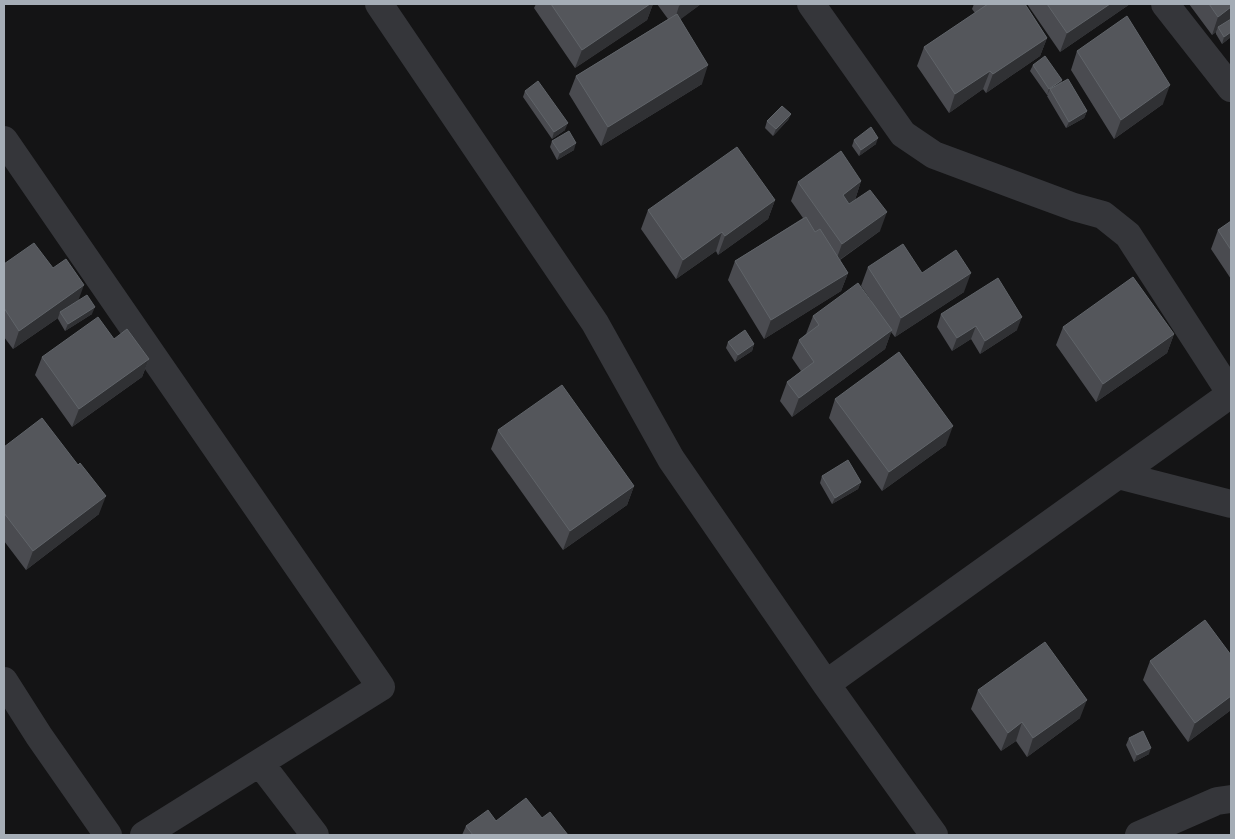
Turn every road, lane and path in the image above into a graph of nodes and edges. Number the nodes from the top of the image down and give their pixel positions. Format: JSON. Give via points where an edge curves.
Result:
{"nodes":[{"id":1,"x":379,"y":4,"type":"edge"},
{"id":2,"x":811,"y":4,"type":"edge"},
{"id":3,"x":1165,"y":4,"type":"edge"},
{"id":4,"x":1231,"y":88,"type":"edge"},
{"id":5,"x":4,"y":140,"type":"edge"},
{"id":6,"x":1231,"y":394,"type":"edge"},
{"id":7,"x":1118,"y":475,"type":"junction"},
{"id":8,"x":1231,"y":504,"type":"edge"},
{"id":9,"x":4,"y":681,"type":"edge"},
{"id":10,"x":826,"y":684,"type":"junction"},
{"id":11,"x":260,"y":763,"type":"junction"},
{"id":12,"x":1231,"y":799,"type":"edge"},
{"id":13,"x":108,"y":835,"type":"edge"},
{"id":14,"x":144,"y":835,"type":"edge"},
{"id":15,"x":315,"y":835,"type":"edge"},
{"id":16,"x":934,"y":835,"type":"edge"},
{"id":17,"x":1139,"y":835,"type":"edge"}],
"edges":[{"from":1,"to":10,"type":"street","via":[[595,323],[671,459]]},
{"from":2,"to":6,"type":"street","via":[[903,134],[934,155],[1103,215],[1128,235]]},
{"from":3,"to":4,"type":"street"},
{"from":5,"to":11,"type":"street","via":[[381,687]]},
{"from":6,"to":7,"type":"street"},
{"from":7,"to":8,"type":"street"},
{"from":7,"to":10,"type":"street"},
{"from":9,"to":13,"type":"street"},
{"from":10,"to":16,"type":"street"},
{"from":11,"to":14,"type":"street"},
{"from":11,"to":15,"type":"street"},
{"from":12,"to":17,"type":"street","via":[[1216,801]]}]}
